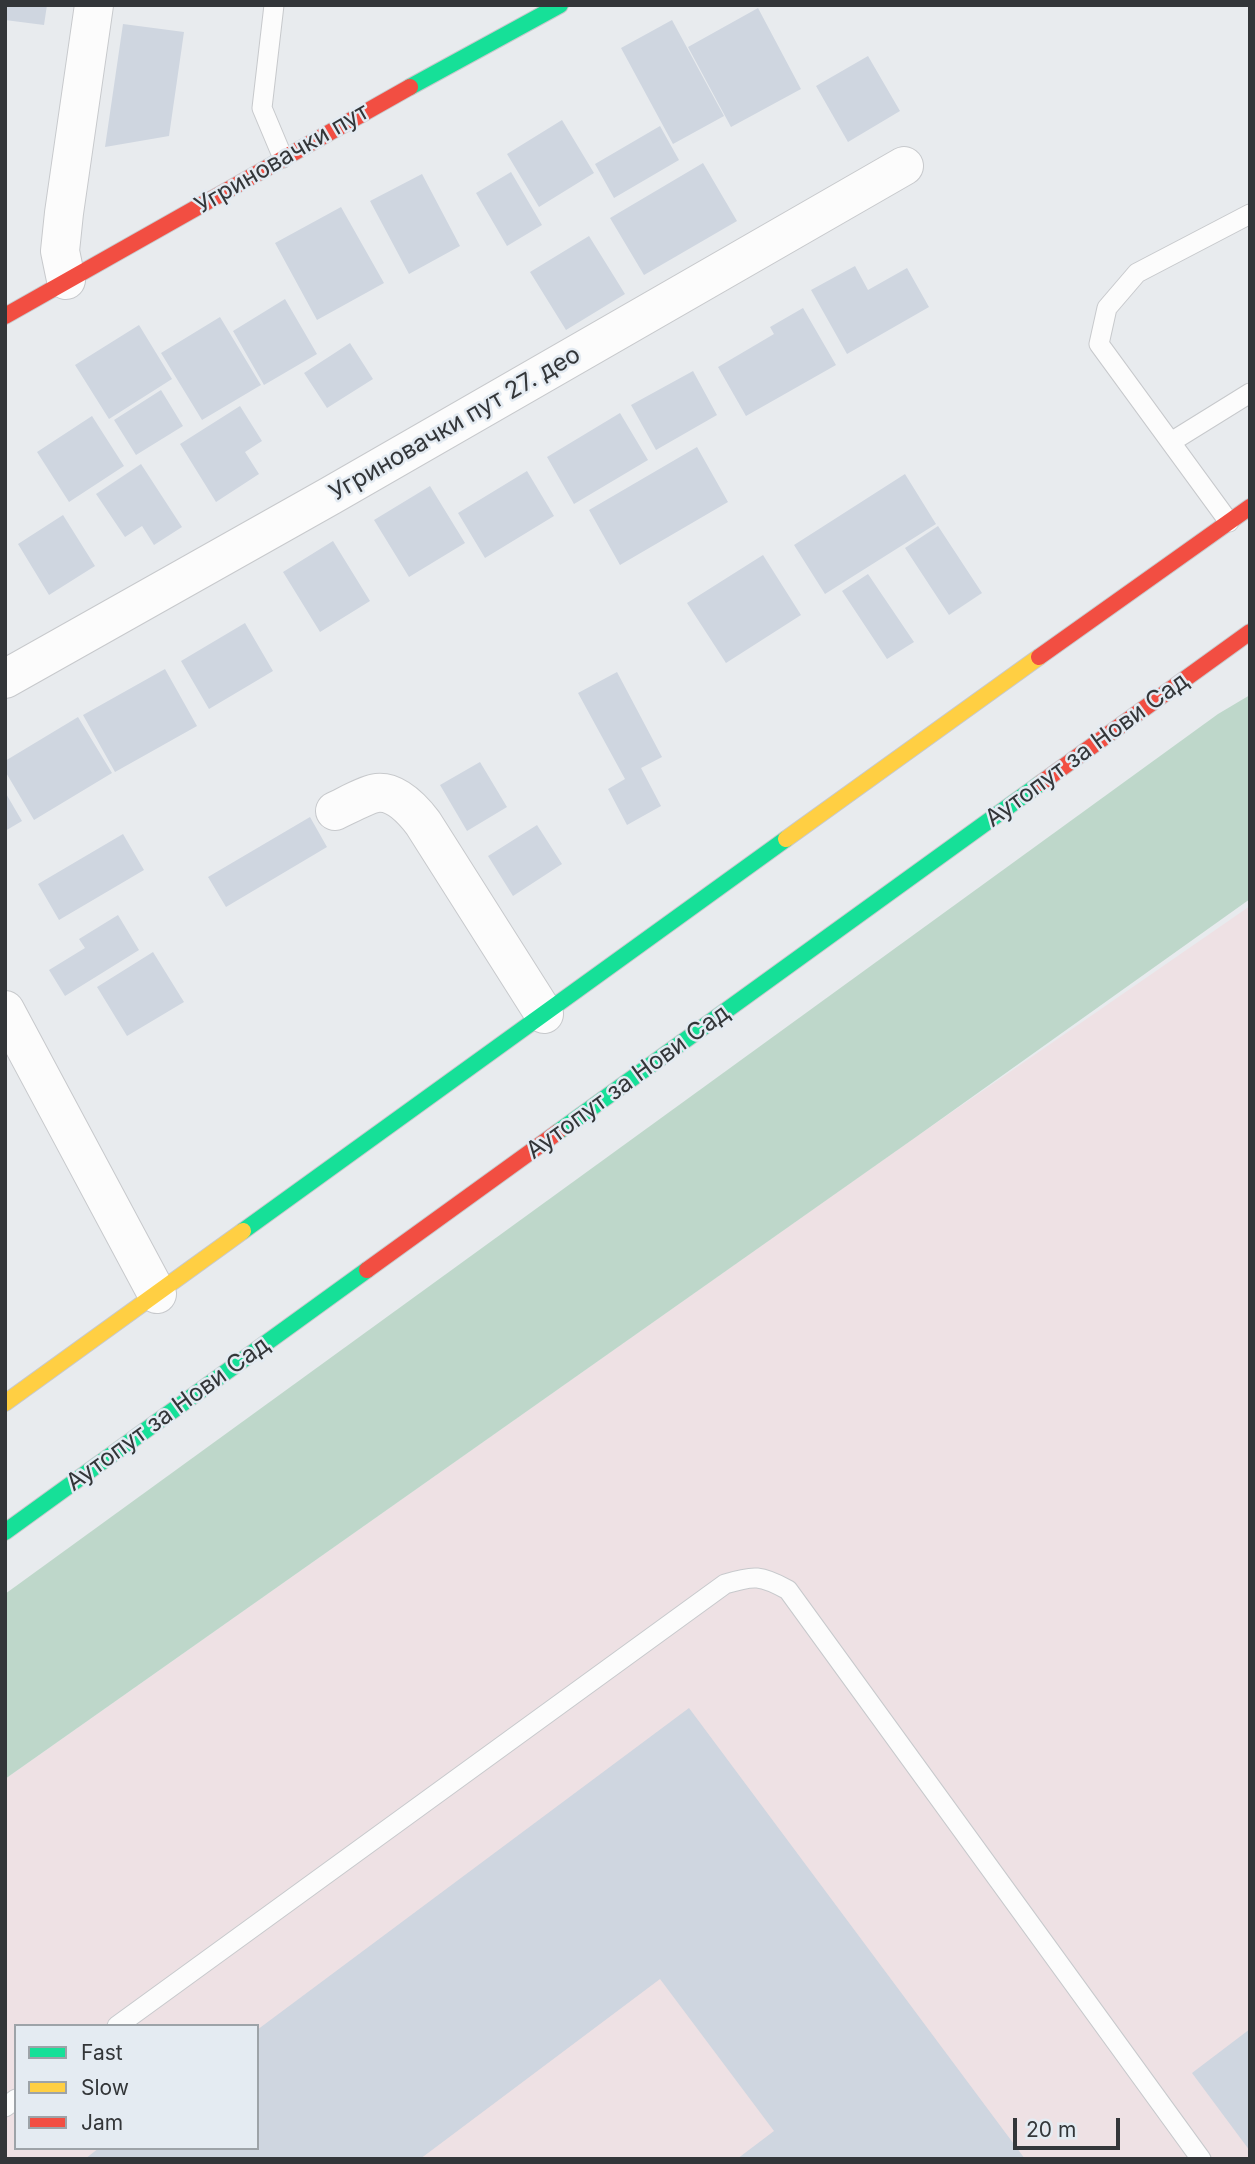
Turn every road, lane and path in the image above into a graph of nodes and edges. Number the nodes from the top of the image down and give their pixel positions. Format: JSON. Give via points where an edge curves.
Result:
{"nodes":[{"id":1,"x":94,"y":5,"type":"edge"},
{"id":2,"x":274,"y":5,"type":"edge"},
{"id":3,"x":560,"y":5,"type":"edge"},
{"id":4,"x":283,"y":158,"type":"junction"},
{"id":5,"x":904,"y":166,"type":"dead end"},
{"id":6,"x":1250,"y":214,"type":"edge"},
{"id":7,"x":66,"y":280,"type":"junction"},
{"id":8,"x":5,"y":316,"type":"edge"},
{"id":9,"x":1250,"y":393,"type":"edge"},
{"id":10,"x":1171,"y":442,"type":"junction"},
{"id":11,"x":1250,"y":507,"type":"edge"},
{"id":12,"x":1229,"y":522,"type":"junction"},
{"id":13,"x":1250,"y":632,"type":"edge"},
{"id":14,"x":5,"y":679,"type":"edge"},
{"id":15,"x":335,"y":811,"type":"dead end"},
{"id":16,"x":5,"y":1010,"type":"edge"},
{"id":17,"x":544,"y":1014,"type":"junction"},
{"id":18,"x":157,"y":1294,"type":"junction"},
{"id":19,"x":5,"y":1403,"type":"edge"},
{"id":20,"x":5,"y":1532,"type":"edge"},
{"id":21,"x":120,"y":2024,"type":"edge"},
{"id":22,"x":1201,"y":2159,"type":"edge"}],
"edges":[{"from":1,"to":7,"type":"street","via":[[64,213],[61,251]]},
{"from":2,"to":4,"type":"lane","via":[[262,108]]},
{"from":3,"to":4,"type":"main road","name":"Угриновачки пут"},
{"from":4,"to":7,"type":"main road","name":"Угриновачки пут"},
{"from":5,"to":14,"type":"street","name":"Угриновачки пут 27. део"},
{"from":6,"to":10,"type":"lane","via":[[1137,274],[1107,308],[1099,344]]},
{"from":7,"to":8,"type":"main road","name":"Угриновачки пут"},
{"from":9,"to":10,"type":"lane"},
{"from":10,"to":12,"type":"lane"},
{"from":11,"to":12,"type":"main road"},
{"from":12,"to":17,"type":"main road"},
{"from":13,"to":20,"type":"main road","name":"Аутопут за Нови Сад"},
{"from":15,"to":17,"type":"street","via":[[377,793],[411,807]]},
{"from":16,"to":18,"type":"street"},
{"from":17,"to":18,"type":"main road"},
{"from":18,"to":19,"type":"main road"},
{"from":21,"to":22,"type":"lane","via":[[725,1584],[749,1576],[788,1590]]}]}
